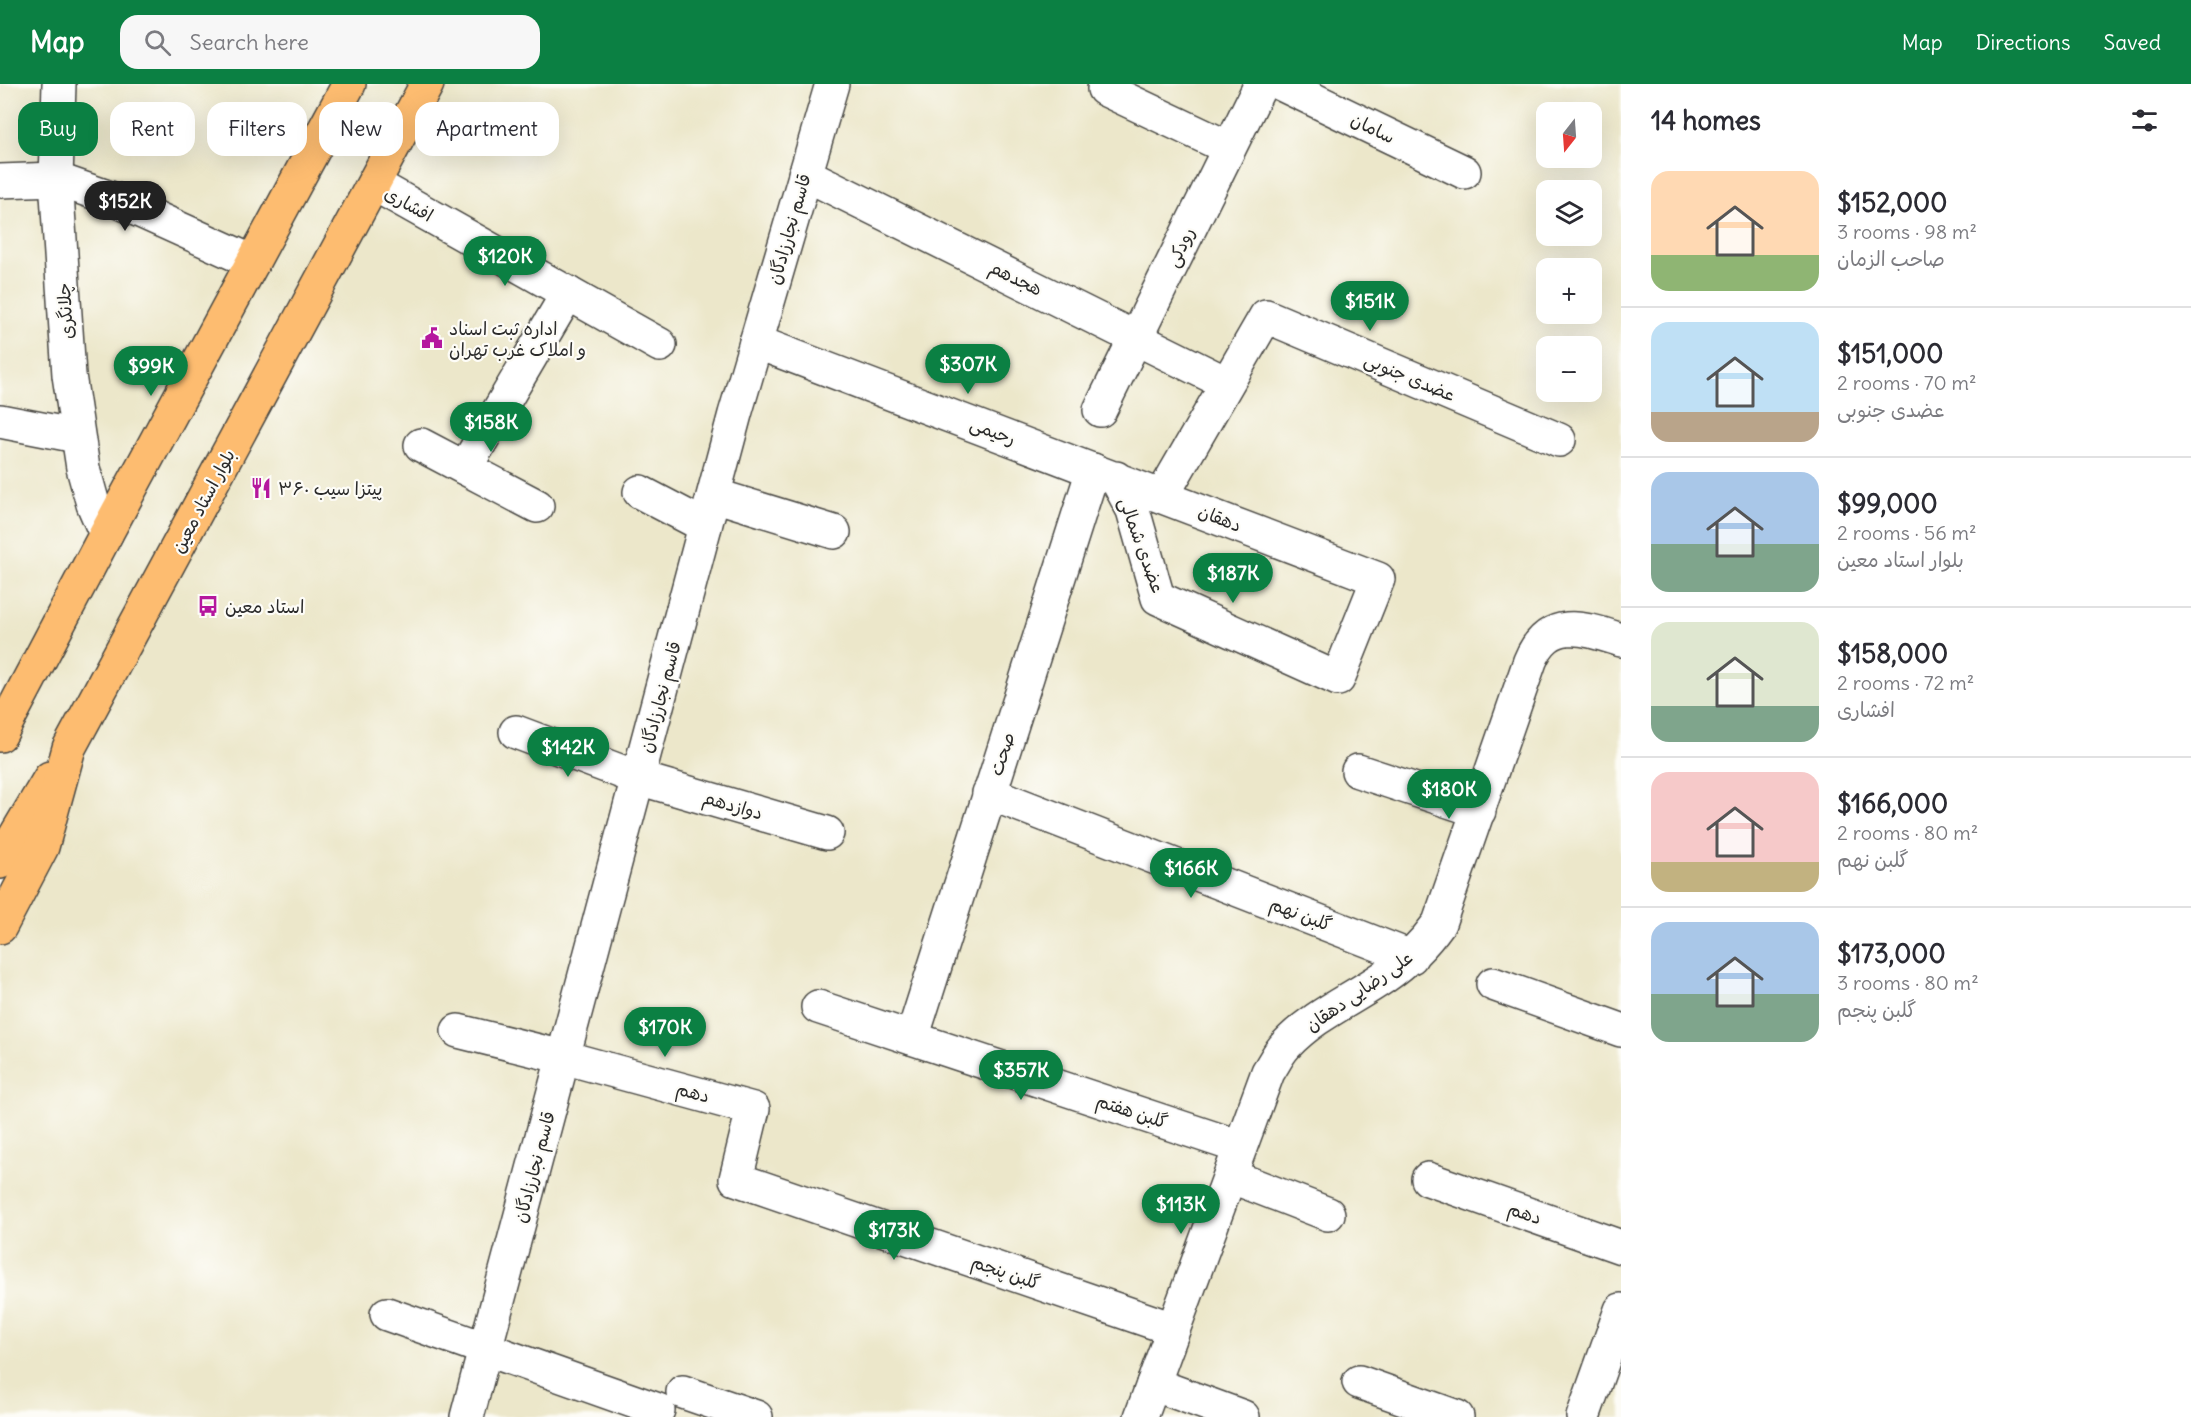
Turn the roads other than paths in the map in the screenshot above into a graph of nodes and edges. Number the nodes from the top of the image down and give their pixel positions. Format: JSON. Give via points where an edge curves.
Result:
{"nodes":[{"id":1,"x":59,"y":84,"type":"edge"},
{"id":2,"x":350,"y":84,"type":"edge"},
{"id":3,"x":427,"y":84,"type":"edge"},
{"id":4,"x":832,"y":84,"type":"edge"},
{"id":5,"x":1260,"y":84,"type":"edge"},
{"id":6,"x":1281,"y":84,"type":"edge"},
{"id":7,"x":1104,"y":89,"type":"dead end"},
{"id":8,"x":1229,"y":148,"type":"junction"},
{"id":9,"x":1464,"y":172,"type":"dead end"},
{"id":10,"x":806,"y":174,"type":"junction"},
{"id":11,"x":56,"y":179,"type":"junction"},
{"id":12,"x":0,"y":181,"type":"edge"},
{"id":13,"x":374,"y":184,"type":"junction"},
{"id":14,"x":253,"y":262,"type":"junction"},
{"id":15,"x":568,"y":293,"type":"junction"},
{"id":16,"x":1136,"y":338,"type":"junction"},
{"id":17,"x":756,"y":342,"type":"junction"},
{"id":18,"x":660,"y":345,"type":"dead end"},
{"id":19,"x":1226,"y":383,"type":"junction"},
{"id":20,"x":1100,"y":410,"type":"dead end"},
{"id":21,"x":0,"y":421,"type":"edge"},
{"id":22,"x":77,"y":436,"type":"junction"},
{"id":23,"x":1559,"y":440,"type":"dead end"},
{"id":24,"x":422,"y":445,"type":"dead end"},
{"id":25,"x":465,"y":468,"type":"junction"},
{"id":26,"x":1104,"y":474,"type":"junction"},
{"id":27,"x":640,"y":492,"type":"dead end"},
{"id":28,"x":714,"y":495,"type":"junction"},
{"id":29,"x":1162,"y":496,"type":"junction"},
{"id":30,"x":537,"y":507,"type":"dead end"},
{"id":31,"x":705,"y":526,"type":"junction"},
{"id":32,"x":834,"y":532,"type":"dead end"},
{"id":33,"x":106,"y":534,"type":"junction"},
{"id":34,"x":1378,"y":579,"type":"joint"},
{"id":35,"x":1621,"y":640,"type":"edge"},
{"id":36,"x":516,"y":732,"type":"dead end"},
{"id":37,"x":0,"y":735,"type":"edge"},
{"id":38,"x":69,"y":748,"type":"junction"},
{"id":39,"x":1358,"y":771,"type":"dead end"},
{"id":40,"x":638,"y":778,"type":"junction"},
{"id":41,"x":989,"y":794,"type":"junction"},
{"id":42,"x":1479,"y":811,"type":"junction"},
{"id":43,"x":827,"y":833,"type":"dead end"},
{"id":44,"x":0,"y":862,"type":"edge"},
{"id":45,"x":0,"y":927,"type":"edge"},
{"id":46,"x":1411,"y":957,"type":"junction"},
{"id":47,"x":1492,"y":984,"type":"dead end"},
{"id":48,"x":818,"y":1007,"type":"dead end"},
{"id":49,"x":1621,"y":1030,"type":"edge"},
{"id":50,"x":458,"y":1031,"type":"dead end"},
{"id":51,"x":912,"y":1038,"type":"junction"},
{"id":52,"x":563,"y":1057,"type":"junction"},
{"id":53,"x":753,"y":1109,"type":"joint"},
{"id":54,"x":1235,"y":1161,"type":"junction"},
{"id":55,"x":1428,"y":1179,"type":"dead end"},
{"id":56,"x":1328,"y":1214,"type":"dead end"},
{"id":57,"x":1621,"y":1247,"type":"edge"},
{"id":58,"x":387,"y":1314,"type":"dead end"},
{"id":59,"x":1620,"y":1315,"type":"edge"},
{"id":60,"x":1173,"y":1329,"type":"junction"},
{"id":61,"x":485,"y":1348,"type":"junction"},
{"id":62,"x":1359,"y":1382,"type":"dead end"},
{"id":63,"x":1153,"y":1384,"type":"junction"},
{"id":64,"x":467,"y":1417,"type":"edge"},
{"id":65,"x":756,"y":1417,"type":"edge"},
{"id":66,"x":1141,"y":1417,"type":"edge"},
{"id":67,"x":1243,"y":1417,"type":"edge"},
{"id":68,"x":1457,"y":1417,"type":"edge"},
{"id":69,"x":1582,"y":1417,"type":"edge"}],
"edges":[{"from":1,"to":11,"type":"street","name":"چلانگری"},
{"from":2,"to":14,"type":"main road"},
{"from":3,"to":13,"type":"main road","name":"بلوار استاد معین"},
{"from":4,"to":10,"type":"street","name":"قاسم نجارزادگان"},
{"from":5,"to":8,"type":"street","name":"رودکی"},
{"from":6,"to":9,"type":"street","name":"سامان"},
{"from":7,"to":8,"type":"street"},
{"from":8,"to":16,"type":"street","name":"رودکی"},
{"from":10,"to":16,"type":"street","name":"هجدهم"},
{"from":10,"to":17,"type":"street","name":"قاسم نجارزادگان"},
{"from":11,"to":12,"type":"street"},
{"from":11,"to":14,"type":"street","via":[[116,200]]},
{"from":11,"to":22,"type":"street","name":"چلانگری","via":[[69,375]]},
{"from":13,"to":15,"type":"street","name":"افشاری"},
{"from":13,"to":38,"type":"main road","name":"بلوار استاد معین"},
{"from":14,"to":33,"type":"main road"},
{"from":15,"to":18,"type":"street","name":"افشاری"},
{"from":15,"to":25,"type":"street"},
{"from":16,"to":19,"type":"street","name":"هجدهم"},
{"from":16,"to":20,"type":"street","name":"رودکی"},
{"from":17,"to":26,"type":"street","name":"رحیمی"},
{"from":17,"to":28,"type":"street","name":"قاسم نجارزادگان"},
{"from":19,"to":23,"type":"street","name":"عضدی جنوبی","via":[[1266,316]]},
{"from":19,"to":29,"type":"street"},
{"from":21,"to":22,"type":"street"},
{"from":22,"to":33,"type":"street","name":"چلانگری","via":[[93,504]]},
{"from":24,"to":25,"type":"street"},
{"from":25,"to":30,"type":"street"},
{"from":26,"to":29,"type":"street","name":"رحیمی"},
{"from":26,"to":34,"type":"street","name":"عضدی شمالی","via":[[1133,510],[1158,598],[1338,679]]},
{"from":26,"to":41,"type":"street","name":"صحت"},
{"from":27,"to":31,"type":"street"},
{"from":28,"to":31,"type":"street","name":"قاسم نجارزادگان"},
{"from":28,"to":32,"type":"street"},
{"from":29,"to":34,"type":"street","name":"دهقان"},
{"from":31,"to":40,"type":"street","name":"قاسم نجارزادگان"},
{"from":33,"to":37,"type":"main road"},
{"from":35,"to":42,"type":"street","name":"علی رضایی دهقان","via":[[1588,629],[1569,628],[1542,639],[1530,661]]},
{"from":36,"to":40,"type":"street","name":"دوازدهم"},
{"from":38,"to":44,"type":"main road"},
{"from":38,"to":45,"type":"main road","name":"بلوار استاد معین","via":[[42,847]]},
{"from":39,"to":42,"type":"street"},
{"from":40,"to":43,"type":"street","name":"دوازدهم"},
{"from":40,"to":52,"type":"street","name":"قاسم نجارزادگان"},
{"from":41,"to":46,"type":"street","name":"گلبن نهم"},
{"from":41,"to":51,"type":"street","name":"صحت"},
{"from":42,"to":46,"type":"street","name":"علی رضایی دهقان","via":[[1439,922]]},
{"from":46,"to":54,"type":"street","name":"علی رضایی دهقان","via":[[1330,1008],[1285,1046],[1268,1072]]},
{"from":47,"to":49,"type":"street"},
{"from":48,"to":51,"type":"street","name":"گلبن هفتم"},
{"from":50,"to":52,"type":"street","name":"دهم"},
{"from":51,"to":54,"type":"street","name":"گلبن هفتم"},
{"from":52,"to":53,"type":"street","name":"دهم"},
{"from":52,"to":61,"type":"street","name":"قاسم نجارزادگان"},
{"from":53,"to":60,"type":"street","name":"گلبن پنجم","via":[[736,1179]]},
{"from":54,"to":56,"type":"street","name":"گلبن هفتم"},
{"from":54,"to":60,"type":"street","name":"علی رضایی دهقان"},
{"from":55,"to":57,"type":"street","name":"دهم"},
{"from":58,"to":61,"type":"street"},
{"from":59,"to":69,"type":"street"},
{"from":60,"to":63,"type":"street","name":"علی رضایی دهقان"},
{"from":61,"to":64,"type":"street","name":"قاسم نجارزادگان"},
{"from":61,"to":65,"type":"street","via":[[670,1401]]},
{"from":62,"to":68,"type":"street"},
{"from":63,"to":66,"type":"street","name":"علی رضایی دهقان"},
{"from":63,"to":67,"type":"street"}]}
